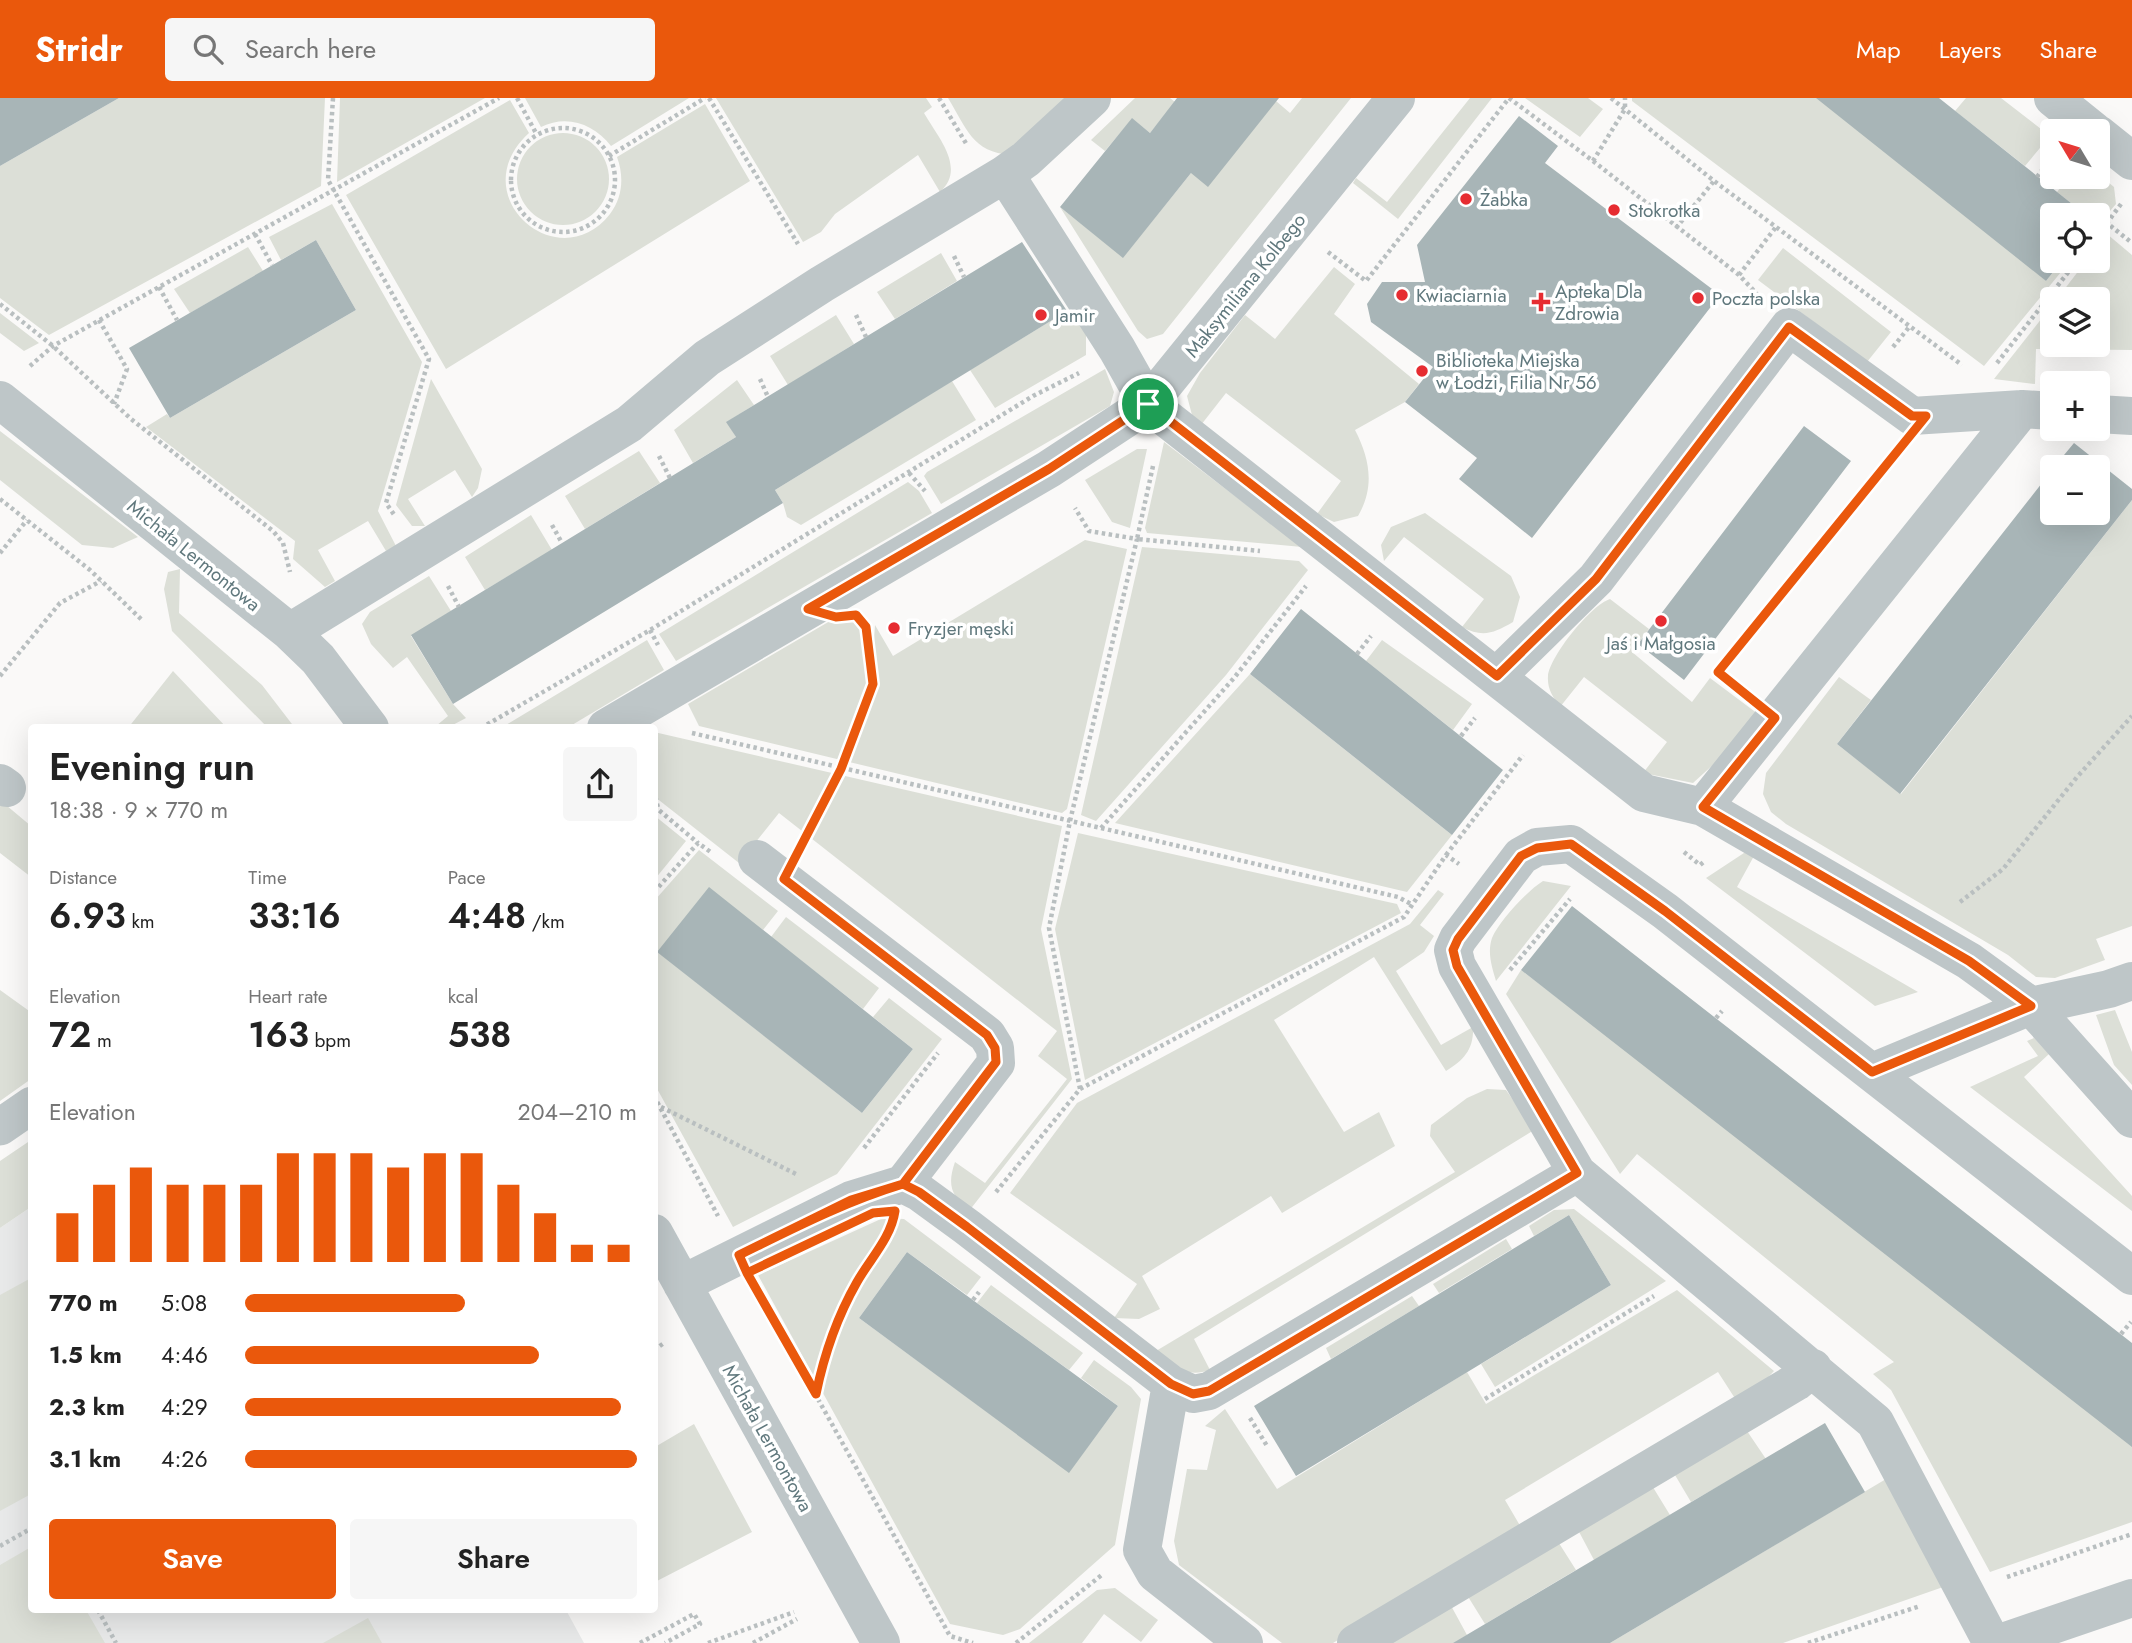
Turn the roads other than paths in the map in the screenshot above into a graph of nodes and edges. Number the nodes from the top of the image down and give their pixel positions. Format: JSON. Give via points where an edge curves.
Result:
{"nodes":[{"id":1,"x":1092,"y":98,"type":"edge"},
{"id":2,"x":1395,"y":98,"type":"edge"},
{"id":3,"x":2053,"y":98,"type":"edge"},
{"id":4,"x":2079,"y":119,"type":"edge"},
{"id":5,"x":2110,"y":144,"type":"edge"},
{"id":6,"x":2132,"y":161,"type":"edge"},
{"id":7,"x":998,"y":178,"type":"junction"},
{"id":8,"x":0,"y":400,"type":"edge"},
{"id":9,"x":1148,"y":404,"type":"junction"},
{"id":10,"x":2038,"y":410,"type":"edge"},
{"id":11,"x":2110,"y":415,"type":"edge"},
{"id":12,"x":2132,"y":416,"type":"edge"},
{"id":13,"x":290,"y":632,"type":"junction"},
{"id":14,"x":1497,"y":676,"type":"junction"},
{"id":15,"x":367,"y":724,"type":"edge"},
{"id":16,"x":613,"y":724,"type":"edge"},
{"id":17,"x":1703,"y":807,"type":"junction"},
{"id":18,"x":770,"y":869,"type":"road end"},
{"id":19,"x":2132,"y":981,"type":"edge"},
{"id":20,"x":2031,"y":1006,"type":"junction"},
{"id":21,"x":1872,"y":1072,"type":"junction"},
{"id":22,"x":28,"y":1108,"type":"edge"},
{"id":23,"x":2132,"y":1119,"type":"edge"},
{"id":24,"x":0,"y":1127,"type":"edge"},
{"id":25,"x":1577,"y":1173,"type":"junction"},
{"id":26,"x":903,"y":1184,"type":"junction"},
{"id":27,"x":658,"y":1240,"type":"edge"},
{"id":28,"x":2132,"y":1276,"type":"edge"},
{"id":29,"x":682,"y":1284,"type":"junction"},
{"id":30,"x":1813,"y":1368,"type":"junction"},
{"id":31,"x":1171,"y":1384,"type":"junction"},
{"id":32,"x":2132,"y":1598,"type":"edge"},
{"id":33,"x":881,"y":1643,"type":"edge"},
{"id":34,"x":1244,"y":1643,"type":"edge"},
{"id":35,"x":1356,"y":1643,"type":"edge"},
{"id":36,"x":1992,"y":1643,"type":"edge"},
{"id":37,"x":2000,"y":1643,"type":"edge"}],
"edges":[{"from":1,"to":7,"type":"street","via":[[1027,159]]},
{"from":2,"to":9,"type":"street","name":"Maksymiliana Kolbego"},
{"from":3,"to":4,"type":"street"},
{"from":5,"to":6,"type":"street"},
{"from":7,"to":9,"type":"street","via":[[1117,349]]},
{"from":7,"to":13,"type":"street","via":[[707,358],[629,424]]},
{"from":8,"to":13,"type":"street","name":"Michała Lermontowa"},
{"from":9,"to":14,"type":"street"},
{"from":9,"to":16,"type":"street","name":"Maksymiliana Kolbego","via":[[1049,469]]},
{"from":10,"to":14,"type":"street","via":[[1912,416],[1789,327],[1596,579]]},
{"from":10,"to":17,"type":"street"},
{"from":11,"to":12,"type":"street"},
{"from":13,"to":15,"type":"street","name":"Michała Lermontowa","via":[[318,659]]},
{"from":14,"to":17,"type":"street","via":[[1644,793]]},
{"from":17,"to":20,"type":"street","via":[[1969,961]]},
{"from":18,"to":26,"type":"street","via":[[987,1035],[995,1048],[996,1062]]},
{"from":19,"to":20,"type":"street"},
{"from":20,"to":21,"type":"street"},
{"from":20,"to":23,"type":"street"},
{"from":21,"to":25,"type":"street","via":[[1571,844],[1537,848],[1521,856],[1453,950],[1457,966]]},
{"from":21,"to":28,"type":"street"},
{"from":22,"to":24,"type":"street"},
{"from":25,"to":30,"type":"street"},
{"from":25,"to":31,"type":"street","via":[[1209,1391],[1193,1394]]},
{"from":26,"to":29,"type":"street","via":[[851,1200]]},
{"from":26,"to":31,"type":"street","via":[[967,1227]]},
{"from":27,"to":29,"type":"street","name":"Michała Lermontowa"},
{"from":29,"to":33,"type":"street","name":"Michała Lermontowa"},
{"from":30,"to":35,"type":"street"},
{"from":30,"to":36,"type":"street","via":[[1875,1422]]},
{"from":31,"to":34,"type":"street","via":[[1142,1550],[1155,1573]]},
{"from":32,"to":37,"type":"street"}]}
